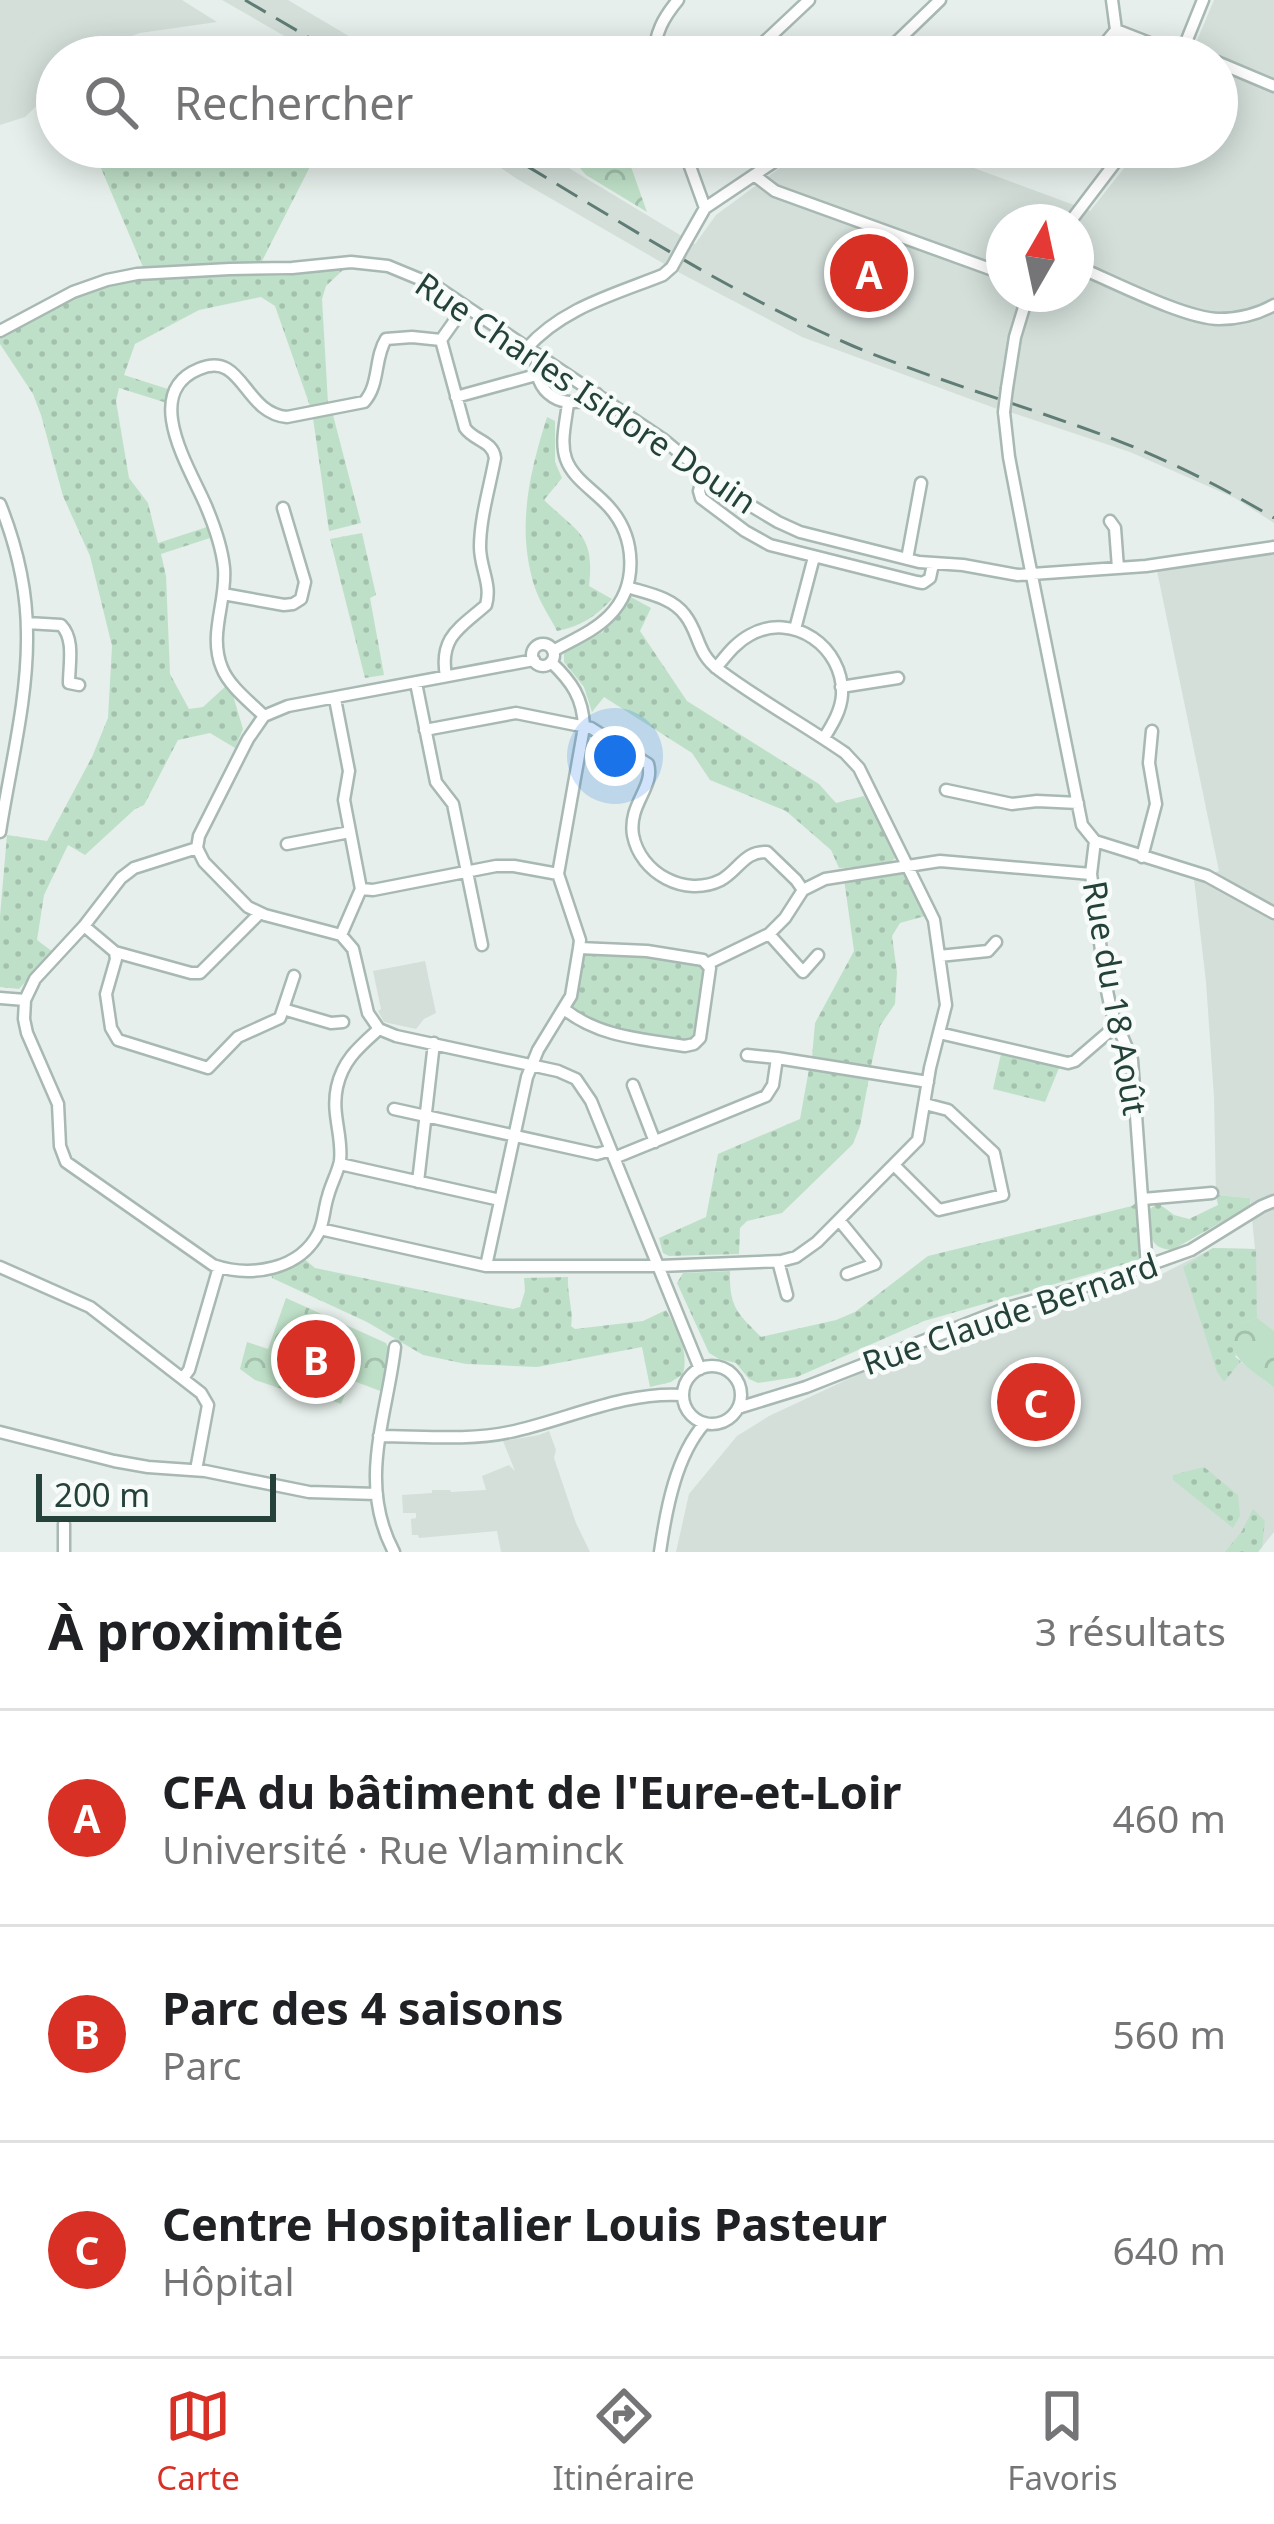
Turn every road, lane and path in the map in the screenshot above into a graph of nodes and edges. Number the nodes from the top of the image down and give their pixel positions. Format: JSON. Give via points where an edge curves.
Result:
{"nodes":[{"id":1,"x":678,"y":0,"type":"edge"},
{"id":2,"x":809,"y":0,"type":"edge"},
{"id":3,"x":940,"y":0,"type":"edge"},
{"id":4,"x":1112,"y":0,"type":"edge"},
{"id":5,"x":1203,"y":0,"type":"edge"},
{"id":6,"x":1116,"y":30,"type":"junction"},
{"id":7,"x":657,"y":36,"type":"edge"},
{"id":8,"x":771,"y":36,"type":"edge"},
{"id":9,"x":906,"y":36,"type":"edge"},
{"id":10,"x":1111,"y":36,"type":"edge"},
{"id":11,"x":1132,"y":36,"type":"edge"},
{"id":12,"x":1188,"y":36,"type":"edge"},
{"id":13,"x":1238,"y":71,"type":"edge"},
{"id":14,"x":1274,"y":86,"type":"edge"},
{"id":15,"x":691,"y":168,"type":"edge"},
{"id":16,"x":763,"y":168,"type":"edge"},
{"id":17,"x":1111,"y":168,"type":"edge"},
{"id":18,"x":754,"y":175,"type":"junction"},
{"id":19,"x":1084,"y":204,"type":"edge"},
{"id":20,"x":705,"y":208,"type":"junction"},
{"id":21,"x":986,"y":267,"type":"edge"},
{"id":22,"x":1094,"y":274,"type":"edge"},
{"id":23,"x":1274,"y":305,"type":"edge"},
{"id":24,"x":465,"y":306,"type":"junction"},
{"id":25,"x":1023,"y":312,"type":"edge"},
{"id":26,"x":0,"y":331,"type":"edge"},
{"id":27,"x":441,"y":340,"type":"junction"},
{"id":28,"x":532,"y":352,"type":"junction"},
{"id":29,"x":536,"y":375,"type":"junction"},
{"id":30,"x":597,"y":394,"type":"junction"},
{"id":31,"x":456,"y":397,"type":"junction"},
{"id":32,"x":568,"y":404,"type":"junction"},
{"id":33,"x":704,"y":473,"type":"junction"},
{"id":34,"x":921,"y":483,"type":"dead end"},
{"id":35,"x":0,"y":504,"type":"edge"},
{"id":36,"x":283,"y":508,"type":"dead end"},
{"id":37,"x":1114,"y":523,"type":"dead end"},
{"id":38,"x":1274,"y":547,"type":"edge"},
{"id":39,"x":814,"y":557,"type":"junction"},
{"id":40,"x":907,"y":559,"type":"junction"},
{"id":41,"x":933,"y":564,"type":"junction"},
{"id":42,"x":1118,"y":568,"type":"junction"},
{"id":43,"x":1032,"y":575,"type":"junction"},
{"id":44,"x":627,"y":587,"type":"junction"},
{"id":45,"x":224,"y":594,"type":"junction"},
{"id":46,"x":27,"y":622,"type":"junction"},
{"id":47,"x":795,"y":629,"type":"junction"},
{"id":48,"x":449,"y":639,"type":"junction"},
{"id":49,"x":552,"y":656,"type":"junction"},
{"id":50,"x":534,"y":660,"type":"junction"},
{"id":51,"x":716,"y":668,"type":"junction"},
{"id":52,"x":469,"y":672,"type":"junction"},
{"id":53,"x":446,"y":676,"type":"junction"},
{"id":54,"x":898,"y":678,"type":"dead end"},
{"id":55,"x":416,"y":682,"type":"junction"},
{"id":56,"x":79,"y":685,"type":"dead end"},
{"id":57,"x":842,"y":687,"type":"junction"},
{"id":58,"x":334,"y":699,"type":"junction"},
{"id":59,"x":264,"y":716,"type":"junction"},
{"id":60,"x":584,"y":728,"type":"junction"},
{"id":61,"x":425,"y":730,"type":"junction"},
{"id":62,"x":1152,"y":730,"type":"dead end"},
{"id":63,"x":824,"y":738,"type":"junction"},
{"id":64,"x":5,"y":759,"type":"edge"},
{"id":65,"x":946,"y":790,"type":"dead end"},
{"id":66,"x":1078,"y":803,"type":"junction"},
{"id":67,"x":0,"y":832,"type":"edge"},
{"id":68,"x":350,"y":832,"type":"junction"},
{"id":69,"x":1095,"y":841,"type":"junction"},
{"id":70,"x":287,"y":844,"type":"dead end"},
{"id":71,"x":197,"y":848,"type":"junction"},
{"id":72,"x":1142,"y":857,"type":"junction"},
{"id":73,"x":909,"y":866,"type":"junction"},
{"id":74,"x":466,"y":872,"type":"junction"},
{"id":75,"x":558,"y":874,"type":"junction"},
{"id":76,"x":1091,"y":874,"type":"junction"},
{"id":77,"x":361,"y":890,"type":"junction"},
{"id":78,"x":803,"y":890,"type":"junction"},
{"id":79,"x":260,"y":913,"type":"junction"},
{"id":80,"x":1274,"y":913,"type":"edge"},
{"id":81,"x":83,"y":926,"type":"junction"},
{"id":82,"x":770,"y":934,"type":"junction"},
{"id":83,"x":341,"y":935,"type":"junction"},
{"id":84,"x":996,"y":942,"type":"dead end"},
{"id":85,"x":482,"y":946,"type":"dead end"},
{"id":86,"x":579,"y":948,"type":"junction"},
{"id":87,"x":115,"y":952,"type":"junction"},
{"id":88,"x":818,"y":955,"type":"dead end"},
{"id":89,"x":939,"y":956,"type":"junction"},
{"id":90,"x":707,"y":964,"type":"junction"},
{"id":91,"x":294,"y":976,"type":"dead end"},
{"id":92,"x":0,"y":1002,"type":"edge"},
{"id":93,"x":24,"y":1005,"type":"junction"},
{"id":94,"x":367,"y":1009,"type":"junction"},
{"id":95,"x":283,"y":1010,"type":"junction"},
{"id":96,"x":564,"y":1010,"type":"junction"},
{"id":97,"x":343,"y":1022,"type":"junction"},
{"id":98,"x":1118,"y":1024,"type":"junction"},
{"id":99,"x":379,"y":1029,"type":"junction"},
{"id":100,"x":939,"y":1034,"type":"junction"},
{"id":101,"x":434,"y":1043,"type":"junction"},
{"id":102,"x":357,"y":1048,"type":"junction"},
{"id":103,"x":747,"y":1054,"type":"dead end"},
{"id":104,"x":777,"y":1058,"type":"junction"},
{"id":105,"x":532,"y":1066,"type":"junction"},
{"id":106,"x":928,"y":1082,"type":"junction"},
{"id":107,"x":633,"y":1085,"type":"dead end"},
{"id":108,"x":925,"y":1104,"type":"junction"},
{"id":109,"x":394,"y":1109,"type":"dead end"},
{"id":110,"x":426,"y":1116,"type":"junction"},
{"id":111,"x":514,"y":1136,"type":"junction"},
{"id":112,"x":655,"y":1142,"type":"junction"},
{"id":113,"x":612,"y":1154,"type":"junction"},
{"id":114,"x":340,"y":1164,"type":"junction"},
{"id":115,"x":894,"y":1165,"type":"junction"},
{"id":116,"x":418,"y":1182,"type":"junction"},
{"id":117,"x":1212,"y":1193,"type":"dead end"},
{"id":118,"x":1143,"y":1199,"type":"junction"},
{"id":119,"x":500,"y":1200,"type":"junction"},
{"id":120,"x":1274,"y":1201,"type":"edge"},
{"id":121,"x":838,"y":1220,"type":"junction"},
{"id":122,"x":320,"y":1229,"type":"junction"},
{"id":123,"x":1146,"y":1245,"type":"junction"},
{"id":124,"x":866,"y":1252,"type":"dead end"},
{"id":125,"x":1169,"y":1258,"type":"junction"},
{"id":126,"x":778,"y":1262,"type":"junction"},
{"id":127,"x":486,"y":1266,"type":"junction"},
{"id":128,"x":660,"y":1266,"type":"junction"},
{"id":129,"x":0,"y":1267,"type":"edge"},
{"id":130,"x":219,"y":1267,"type":"junction"},
{"id":131,"x":1147,"y":1267,"type":"junction"},
{"id":132,"x":787,"y":1294,"type":"dead end"},
{"id":133,"x":395,"y":1347,"type":"dead end"},
{"id":134,"x":700,"y":1369,"type":"junction"},
{"id":135,"x":183,"y":1378,"type":"junction"},
{"id":136,"x":683,"y":1395,"type":"junction"},
{"id":137,"x":738,"y":1408,"type":"junction"},
{"id":138,"x":705,"y":1423,"type":"junction"},
{"id":139,"x":0,"y":1432,"type":"edge"},
{"id":140,"x":379,"y":1436,"type":"junction"},
{"id":141,"x":196,"y":1470,"type":"junction"},
{"id":142,"x":377,"y":1494,"type":"junction"},
{"id":143,"x":64,"y":1524,"type":"dead end"},
{"id":144,"x":392,"y":1549,"type":"edge"},
{"id":145,"x":64,"y":1552,"type":"edge"},
{"id":146,"x":660,"y":1552,"type":"edge"}],
"edges":[{"from":1,"to":7,"type":"street"},
{"from":2,"to":8,"type":"street"},
{"from":3,"to":9,"type":"street"},
{"from":4,"to":6,"type":"street"},
{"from":5,"to":12,"type":"street"},
{"from":6,"to":10,"type":"street"},
{"from":6,"to":11,"type":"street"},
{"from":13,"to":14,"type":"street"},
{"from":15,"to":20,"type":"street"},
{"from":16,"to":18,"type":"street"},
{"from":17,"to":19,"type":"street"},
{"from":18,"to":20,"type":"street"},
{"from":18,"to":21,"type":"street","via":[[775,191]]},
{"from":20,"to":28,"type":"street","bridge":true,"via":[[672,268],[568,313],[540,333]]},
{"from":22,"to":23,"type":"street","via":[[1196,316],[1241,316]]},
{"from":24,"to":26,"type":"street","name":"Rue Charles Isidore Douin","via":[[411,273],[371,263],[160,272],[73,292]]},
{"from":24,"to":27,"type":"street"},
{"from":24,"to":28,"type":"street","name":"Rue Charles Isidore Douin"},
{"from":25,"to":43,"type":"street","name":"Rue du 18 Août","bridge":true,"via":[[1004,412]]},
{"from":27,"to":31,"type":"street"},
{"from":27,"to":45,"type":"street","via":[[386,339],[364,403],[287,417],[256,403],[227,368],[202,367],[180,382],[172,424],[222,555]]},
{"from":28,"to":29,"type":"street"},
{"from":28,"to":30,"type":"street","name":"Rue Charles Isidore Douin"},
{"from":29,"to":31,"type":"street"},
{"from":29,"to":32,"type":"street"},
{"from":30,"to":32,"type":"street"},
{"from":30,"to":33,"type":"street","name":"Rue Charles Isidore Douin"},
{"from":31,"to":48,"type":"street","via":[[466,430],[495,458],[480,549],[489,598]]},
{"from":32,"to":44,"type":"street","via":[[568,465],[619,518]]},
{"from":33,"to":39,"type":"street","via":[[699,491],[706,503],[756,538]]},
{"from":33,"to":40,"type":"street","name":"Rue Charles Isidore Douin","via":[[786,526]]},
{"from":34,"to":40,"type":"street"},
{"from":35,"to":46,"type":"street"},
{"from":36,"to":45,"type":"street","via":[[305,582],[301,599],[284,605]]},
{"from":37,"to":42,"type":"street"},
{"from":38,"to":42,"type":"street","name":"Rue Charles Isidore Douin"},
{"from":39,"to":41,"type":"street","via":[[922,583]]},
{"from":39,"to":47,"type":"street"},
{"from":40,"to":41,"type":"street","name":"Rue Charles Isidore Douin"},
{"from":41,"to":43,"type":"street","name":"Rue Charles Isidore Douin"},
{"from":42,"to":43,"type":"street","name":"Rue Charles Isidore Douin"},
{"from":43,"to":66,"type":"street","name":"Rue du 18 Août"},
{"from":44,"to":49,"type":"street","via":[[608,617]]},
{"from":44,"to":51,"type":"street","via":[[682,610]]},
{"from":45,"to":59,"type":"street","via":[[216,632],[223,672]]},
{"from":46,"to":56,"type":"street","via":[[65,628],[69,682]]},
{"from":46,"to":64,"type":"street"},
{"from":47,"to":51,"type":"street","via":[[750,634]]},
{"from":47,"to":57,"type":"street","via":[[826,649]]},
{"from":48,"to":52,"type":"street"},
{"from":48,"to":53,"type":"street"},
{"from":49,"to":50,"type":"street","via":[[542,665]]},
{"from":49,"to":50,"type":"street","via":[[539,645]]},
{"from":49,"to":60,"type":"street","via":[[577,691]]},
{"from":50,"to":52,"type":"street"},
{"from":51,"to":63,"type":"street"},
{"from":52,"to":53,"type":"street"},
{"from":53,"to":55,"type":"street"},
{"from":54,"to":57,"type":"street"},
{"from":55,"to":58,"type":"street"},
{"from":55,"to":61,"type":"street"},
{"from":57,"to":63,"type":"street"},
{"from":58,"to":59,"type":"street"},
{"from":58,"to":68,"type":"street","via":[[349,771]]},
{"from":59,"to":71,"type":"street"},
{"from":60,"to":61,"type":"street","via":[[507,713]]},
{"from":60,"to":75,"type":"street"},
{"from":60,"to":78,"type":"street","via":[[648,764],[633,834],[656,873],[706,885],[761,851]]},
{"from":61,"to":74,"type":"street","via":[[436,782],[453,804]]},
{"from":62,"to":72,"type":"street","via":[[1156,804]]},
{"from":63,"to":73,"type":"street","via":[[859,768]]},
{"from":64,"to":67,"type":"street"},
{"from":65,"to":66,"type":"street","via":[[1012,804]]},
{"from":66,"to":69,"type":"street","name":"Rue du 18 Août"},
{"from":68,"to":70,"type":"street"},
{"from":68,"to":77,"type":"street"},
{"from":69,"to":72,"type":"street"},
{"from":69,"to":76,"type":"street","name":"Rue du 18 Août"},
{"from":71,"to":79,"type":"street"},
{"from":71,"to":81,"type":"street","via":[[134,868]]},
{"from":72,"to":80,"type":"street","via":[[1207,877]]},
{"from":73,"to":76,"type":"street","via":[[952,861]]},
{"from":73,"to":78,"type":"street"},
{"from":73,"to":89,"type":"street","via":[[934,920]]},
{"from":74,"to":75,"type":"street","via":[[508,865]]},
{"from":74,"to":77,"type":"street"},
{"from":74,"to":85,"type":"street"},
{"from":75,"to":86,"type":"street"},
{"from":76,"to":98,"type":"street","name":"Rue du 18 Août"},
{"from":77,"to":83,"type":"street"},
{"from":78,"to":82,"type":"street"},
{"from":79,"to":83,"type":"street"},
{"from":79,"to":87,"type":"street","via":[[200,973]]},
{"from":81,"to":87,"type":"street"},
{"from":81,"to":93,"type":"street","via":[[35,980]]},
{"from":82,"to":88,"type":"street","via":[[803,972]]},
{"from":82,"to":90,"type":"street"},
{"from":83,"to":94,"type":"street","via":[[353,950]]},
{"from":84,"to":89,"type":"street","via":[[988,951]]},
{"from":86,"to":90,"type":"street"},
{"from":86,"to":96,"type":"street"},
{"from":87,"to":95,"type":"street","via":[[106,994],[118,1040],[208,1068],[238,1037]]},
{"from":89,"to":100,"type":"street","via":[[946,1005]]},
{"from":90,"to":96,"type":"street","via":[[694,1044],[612,1035]]},
{"from":91,"to":95,"type":"street"},
{"from":92,"to":93,"type":"street"},
{"from":93,"to":130,"type":"street","via":[[27,1034],[58,1104],[66,1162]]},
{"from":94,"to":97,"type":"street"},
{"from":94,"to":99,"type":"street"},
{"from":95,"to":97,"type":"street"},
{"from":96,"to":105,"type":"street"},
{"from":97,"to":102,"type":"street"},
{"from":98,"to":100,"type":"street","via":[[1068,1063]]},
{"from":98,"to":118,"type":"street","name":"Rue du 18 Août","via":[[1132,1060]]},
{"from":99,"to":101,"type":"street"},
{"from":99,"to":102,"type":"street"},
{"from":100,"to":106,"type":"street"},
{"from":101,"to":105,"type":"street"},
{"from":101,"to":110,"type":"street"},
{"from":102,"to":114,"type":"street","via":[[337,1087]]},
{"from":103,"to":104,"type":"street"},
{"from":104,"to":106,"type":"street"},
{"from":104,"to":112,"type":"street","via":[[766,1096]]},
{"from":105,"to":111,"type":"street"},
{"from":105,"to":113,"type":"street","via":[[580,1084]]},
{"from":106,"to":108,"type":"street"},
{"from":107,"to":112,"type":"street"},
{"from":108,"to":115,"type":"street","via":[[917,1140]]},
{"from":108,"to":115,"type":"street","via":[[944,1106],[994,1153],[1003,1195],[939,1210]]},
{"from":109,"to":110,"type":"street"},
{"from":110,"to":111,"type":"street"},
{"from":110,"to":116,"type":"street"},
{"from":111,"to":113,"type":"street"},
{"from":111,"to":119,"type":"street"},
{"from":112,"to":113,"type":"street"},
{"from":113,"to":128,"type":"street"},
{"from":114,"to":116,"type":"street"},
{"from":114,"to":122,"type":"street"},
{"from":115,"to":121,"type":"street"},
{"from":116,"to":119,"type":"street"},
{"from":117,"to":118,"type":"street"},
{"from":118,"to":123,"type":"street","name":"Rue du 18 Août"},
{"from":119,"to":127,"type":"street"},
{"from":120,"to":125,"type":"street","name":"Rue Claude Bernard"},
{"from":121,"to":124,"type":"street"},
{"from":121,"to":126,"type":"street","via":[[808,1249]]},
{"from":122,"to":127,"type":"street"},
{"from":122,"to":130,"type":"street","via":[[302,1255],[281,1266]]},
{"from":123,"to":125,"type":"street"},
{"from":123,"to":131,"type":"street","name":"Rue du 18 Août"},
{"from":125,"to":131,"type":"street","name":"Rue Claude Bernard"},
{"from":126,"to":128,"type":"street"},
{"from":126,"to":132,"type":"street"},
{"from":127,"to":128,"type":"street"},
{"from":128,"to":134,"type":"street"},
{"from":129,"to":135,"type":"street","via":[[91,1307]]},
{"from":130,"to":135,"type":"street"},
{"from":131,"to":137,"type":"street","name":"Rue Claude Bernard","via":[[1007,1308]]},
{"from":133,"to":140,"type":"street"},
{"from":134,"to":136,"type":"street"},
{"from":134,"to":137,"type":"street","via":[[731,1372]]},
{"from":135,"to":141,"type":"street","via":[[208,1405]]},
{"from":136,"to":138,"type":"street"},
{"from":136,"to":140,"type":"street","via":[[632,1399],[502,1434]]},
{"from":137,"to":138,"type":"street","via":[[723,1422]]},
{"from":138,"to":146,"type":"street","via":[[680,1471]]},
{"from":139,"to":141,"type":"street","via":[[114,1461]]},
{"from":140,"to":142,"type":"street"},
{"from":141,"to":142,"type":"street","via":[[309,1492]]},
{"from":142,"to":144,"type":"street"},
{"from":143,"to":145,"type":"street"}]}
